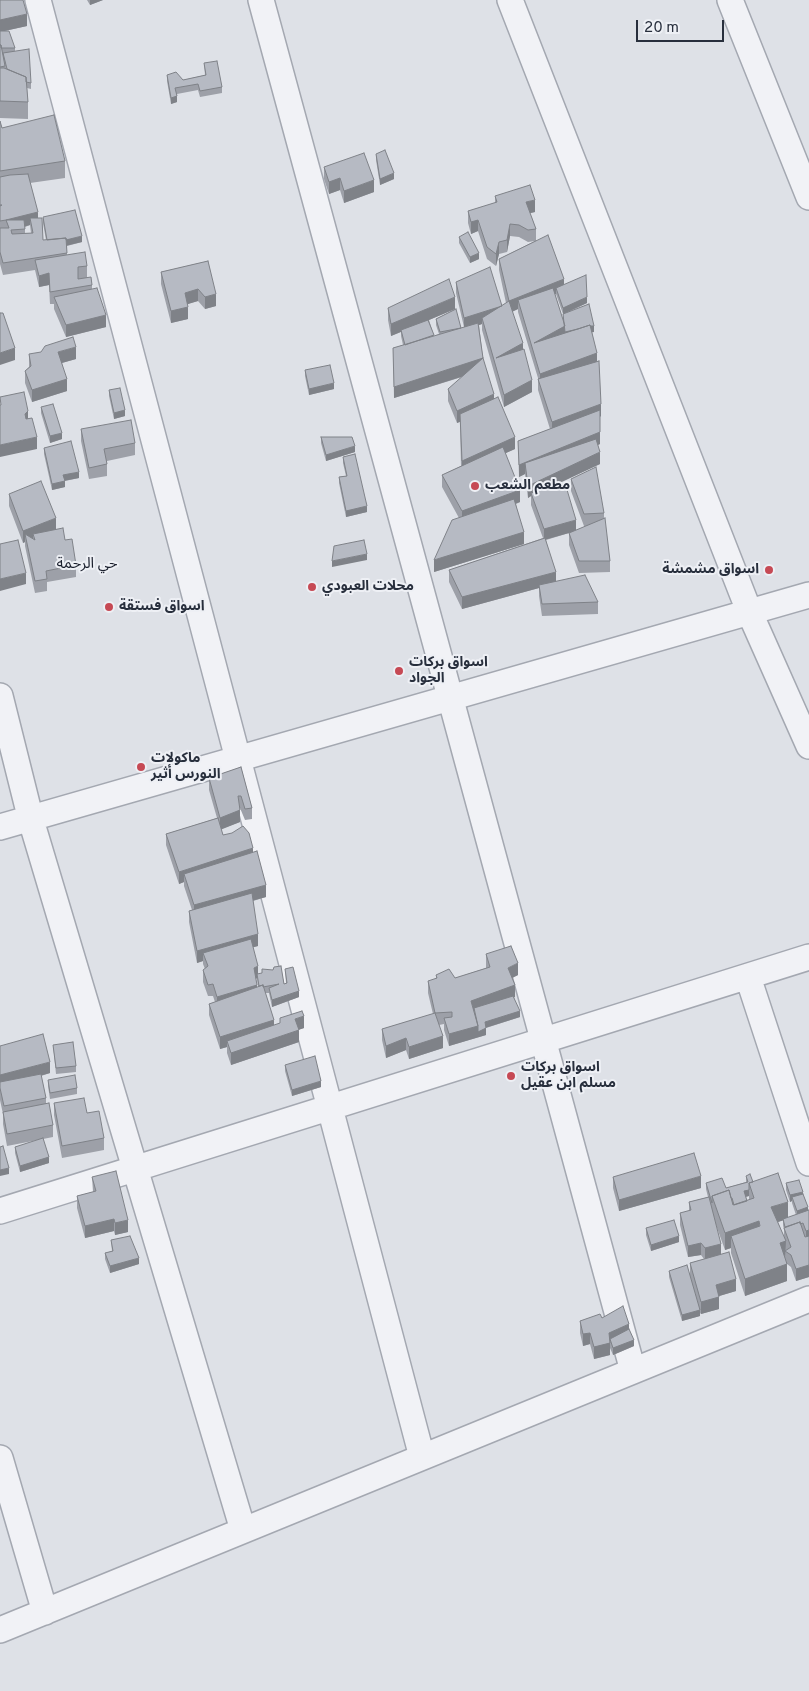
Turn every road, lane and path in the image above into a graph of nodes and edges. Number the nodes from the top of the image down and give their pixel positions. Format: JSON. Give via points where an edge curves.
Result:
{"nodes":[{"id":1,"x":38,"y":0,"type":"edge"},
{"id":2,"x":261,"y":0,"type":"edge"},
{"id":3,"x":510,"y":0,"type":"edge"},
{"id":4,"x":730,"y":0,"type":"edge"},
{"id":5,"x":809,"y":197,"type":"edge"},
{"id":6,"x":809,"y":595,"type":"edge"},
{"id":7,"x":750,"y":611,"type":"junction"},
{"id":8,"x":0,"y":696,"type":"edge"},
{"id":9,"x":451,"y":698,"type":"junction"},
{"id":10,"x":809,"y":746,"type":"edge"},
{"id":11,"x":238,"y":760,"type":"junction"},
{"id":12,"x":31,"y":820,"type":"junction"},
{"id":13,"x":0,"y":828,"type":"edge"},
{"id":14,"x":809,"y":957,"type":"edge"},
{"id":15,"x":748,"y":977,"type":"junction"},
{"id":16,"x":544,"y":1041,"type":"junction"},
{"id":17,"x":330,"y":1108,"type":"junction"},
{"id":18,"x":809,"y":1163,"type":"edge"},
{"id":19,"x":135,"y":1169,"type":"junction"},
{"id":20,"x":0,"y":1212,"type":"edge"},
{"id":21,"x":809,"y":1299,"type":"edge"},
{"id":22,"x":633,"y":1371,"type":"junction"},
{"id":23,"x":422,"y":1457,"type":"junction"},
{"id":24,"x":0,"y":1458,"type":"edge"},
{"id":25,"x":243,"y":1530,"type":"junction"},
{"id":26,"x":45,"y":1612,"type":"junction"},
{"id":27,"x":0,"y":1630,"type":"edge"}],
"edges":[{"from":1,"to":11,"type":"street"},
{"from":2,"to":9,"type":"street"},
{"from":3,"to":7,"type":"street"},
{"from":4,"to":5,"type":"street"},
{"from":6,"to":7,"type":"street"},
{"from":7,"to":9,"type":"street"},
{"from":7,"to":10,"type":"street"},
{"from":8,"to":12,"type":"street"},
{"from":9,"to":11,"type":"street"},
{"from":9,"to":16,"type":"street"},
{"from":11,"to":12,"type":"street"},
{"from":11,"to":17,"type":"street"},
{"from":12,"to":13,"type":"street"},
{"from":12,"to":19,"type":"street"},
{"from":14,"to":15,"type":"street"},
{"from":15,"to":16,"type":"street"},
{"from":15,"to":18,"type":"street"},
{"from":16,"to":17,"type":"street"},
{"from":16,"to":22,"type":"street"},
{"from":17,"to":19,"type":"street"},
{"from":17,"to":23,"type":"street"},
{"from":19,"to":20,"type":"street"},
{"from":19,"to":25,"type":"street"},
{"from":21,"to":22,"type":"street"},
{"from":22,"to":23,"type":"street"},
{"from":23,"to":25,"type":"street"},
{"from":24,"to":26,"type":"street"},
{"from":25,"to":26,"type":"street"},
{"from":26,"to":27,"type":"street"}]}
